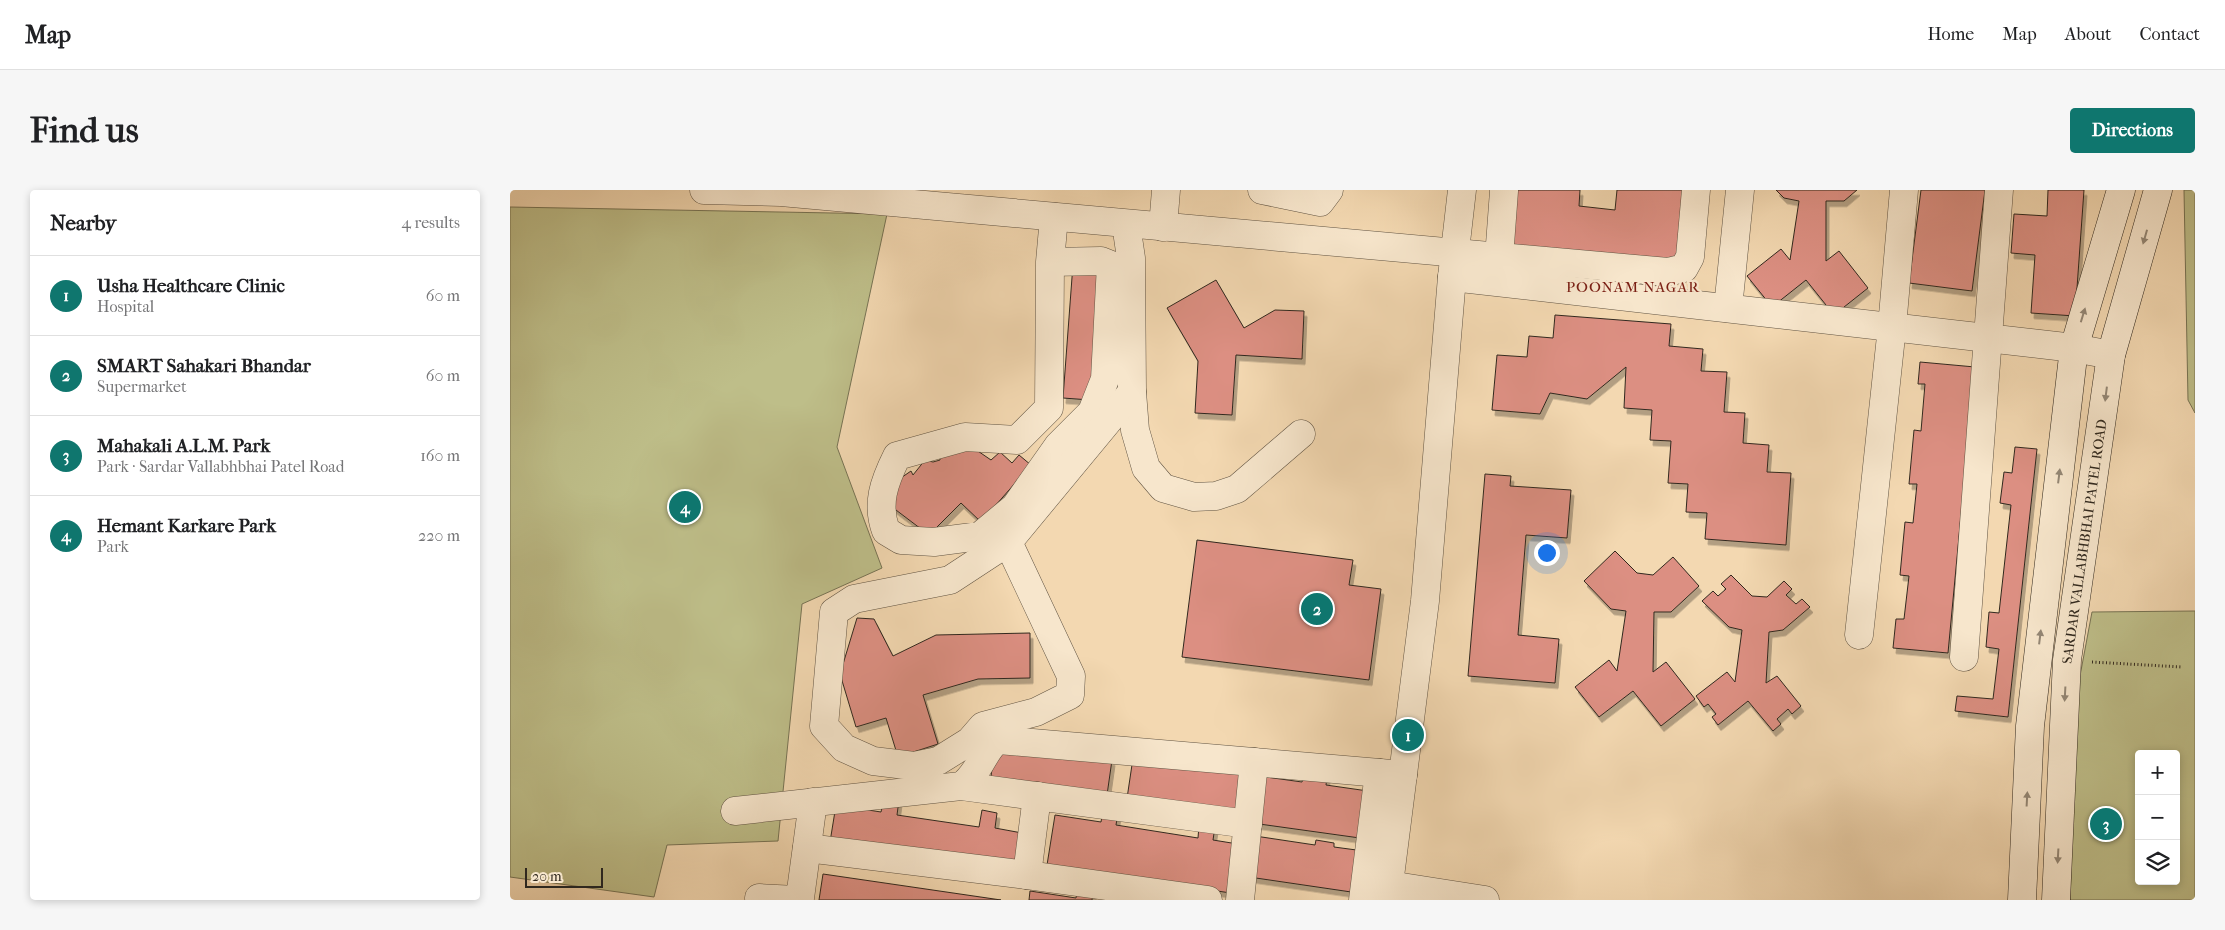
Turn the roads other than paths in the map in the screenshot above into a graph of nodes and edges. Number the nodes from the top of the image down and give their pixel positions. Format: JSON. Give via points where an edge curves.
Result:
{"nodes":[{"id":1,"x":704,"y":190,"type":"edge"},
{"id":2,"x":1166,"y":190,"type":"edge"},
{"id":3,"x":1262,"y":190,"type":"edge"},
{"id":4,"x":1329,"y":190,"type":"edge"},
{"id":5,"x":1462,"y":190,"type":"edge"},
{"id":6,"x":1696,"y":190,"type":"edge"},
{"id":7,"x":1740,"y":190,"type":"edge"},
{"id":8,"x":1904,"y":190,"type":"edge"},
{"id":9,"x":1999,"y":190,"type":"edge"},
{"id":10,"x":2121,"y":190,"type":"edge"},
{"id":11,"x":2158,"y":190,"type":"edge"},
{"id":12,"x":1504,"y":191,"type":"edge"},
{"id":13,"x":799,"y":192,"type":"edge"},
{"id":14,"x":1054,"y":217,"type":"junction"},
{"id":15,"x":1126,"y":224,"type":"junction"},
{"id":16,"x":1162,"y":227,"type":"junction"},
{"id":17,"x":1499,"y":258,"type":"junction"},
{"id":18,"x":1050,"y":262,"type":"junction"},
{"id":19,"x":1453,"y":265,"type":"junction"},
{"id":20,"x":1728,"y":308,"type":"junction"},
{"id":21,"x":1892,"y":327,"type":"junction"},
{"id":22,"x":1987,"y":338,"type":"junction"},
{"id":23,"x":2074,"y":348,"type":"junction"},
{"id":24,"x":2111,"y":355,"type":"junction"},
{"id":25,"x":1132,"y":392,"type":"junction"},
{"id":26,"x":1301,"y":434,"type":"dead end"},
{"id":27,"x":1008,"y":542,"type":"junction"},
{"id":28,"x":1859,"y":636,"type":"dead end"},
{"id":29,"x":1964,"y":657,"type":"dead end"},
{"id":30,"x":1254,"y":762,"type":"junction"},
{"id":31,"x":1391,"y":774,"type":"junction"},
{"id":32,"x":961,"y":786,"type":"junction"},
{"id":33,"x":1037,"y":796,"type":"junction"},
{"id":34,"x":813,"y":802,"type":"junction"},
{"id":35,"x":735,"y":811,"type":"dead end"},
{"id":36,"x":1248,"y":824,"type":"junction"},
{"id":37,"x":807,"y":848,"type":"junction"},
{"id":38,"x":1027,"y":875,"type":"junction"},
{"id":39,"x":1388,"y":893,"type":"edge"},
{"id":40,"x":759,"y":898,"type":"dead end"},
{"id":41,"x":1208,"y":900,"type":"edge"},
{"id":42,"x":1240,"y":900,"type":"edge"},
{"id":43,"x":1363,"y":900,"type":"edge"},
{"id":44,"x":1485,"y":900,"type":"edge"},
{"id":45,"x":2022,"y":900,"type":"edge"},
{"id":46,"x":2056,"y":900,"type":"edge"}],
"edges":[{"from":1,"to":13,"type":"street"},
{"from":2,"to":16,"type":"street"},
{"from":3,"to":4,"type":"street","via":[[1320,202]]},
{"from":5,"to":19,"type":"street"},
{"from":6,"to":17,"type":"street","via":[[1690,257],[1684,268],[1676,271]]},
{"from":7,"to":20,"type":"street"},
{"from":8,"to":21,"type":"street"},
{"from":9,"to":22,"type":"street"},
{"from":23,"to":10,"type":"street","one_way":true},
{"from":11,"to":24,"type":"street","name":"SARDAR VALLABHBHAI PATEL ROAD","one_way":true},
{"from":12,"to":17,"type":"street"},
{"from":13,"to":14,"type":"street"},
{"from":14,"to":15,"type":"street"},
{"from":14,"to":18,"type":"street"},
{"from":15,"to":16,"type":"street"},
{"from":15,"to":25,"type":"street","via":[[1130,258]]},
{"from":16,"to":19,"type":"street"},
{"from":17,"to":19,"type":"street"},
{"from":18,"to":18,"type":"street","via":[[1049,408],[1017,440],[965,437],[897,456],[886,476],[880,514],[886,531],[901,540],[934,542],[980,536],[1015,507],[1058,446],[1092,412],[1105,379],[1111,265],[1100,261]]},
{"from":19,"to":20,"type":"street"},
{"from":19,"to":31,"type":"street","via":[[1425,601]]},
{"from":20,"to":21,"type":"street"},
{"from":21,"to":22,"type":"street"},
{"from":21,"to":28,"type":"street"},
{"from":22,"to":23,"type":"street"},
{"from":22,"to":29,"type":"street"},
{"from":23,"to":24,"type":"street"},
{"from":45,"to":23,"type":"street","one_way":true,"via":[[2030,726]]},
{"from":24,"to":46,"type":"street","name":"SARDAR VALLABHBHAI PATEL ROAD","one_way":true,"via":[[2067,660]]},
{"from":25,"to":26,"type":"street","via":[[1135,430],[1146,468],[1163,488],[1194,497],[1216,496],[1237,489]]},
{"from":25,"to":27,"type":"street"},
{"from":27,"to":27,"type":"street","via":[[950,580],[854,599],[834,612],[824,726],[844,748],[873,761],[914,766],[938,761],[970,741],[982,726],[1036,712],[1070,695],[1070,676]]},
{"from":30,"to":31,"type":"street"},
{"from":30,"to":32,"type":"street","via":[[999,740],[975,774]]},
{"from":30,"to":36,"type":"street"},
{"from":31,"to":39,"type":"street"},
{"from":31,"to":43,"type":"street"},
{"from":32,"to":33,"type":"street"},
{"from":32,"to":34,"type":"street"},
{"from":33,"to":36,"type":"street"},
{"from":33,"to":38,"type":"street"},
{"from":34,"to":35,"type":"street"},
{"from":34,"to":37,"type":"street"},
{"from":36,"to":42,"type":"street"},
{"from":37,"to":38,"type":"street"},
{"from":37,"to":40,"type":"street","via":[[800,898]]},
{"from":38,"to":41,"type":"street"},
{"from":39,"to":44,"type":"street"}]}
